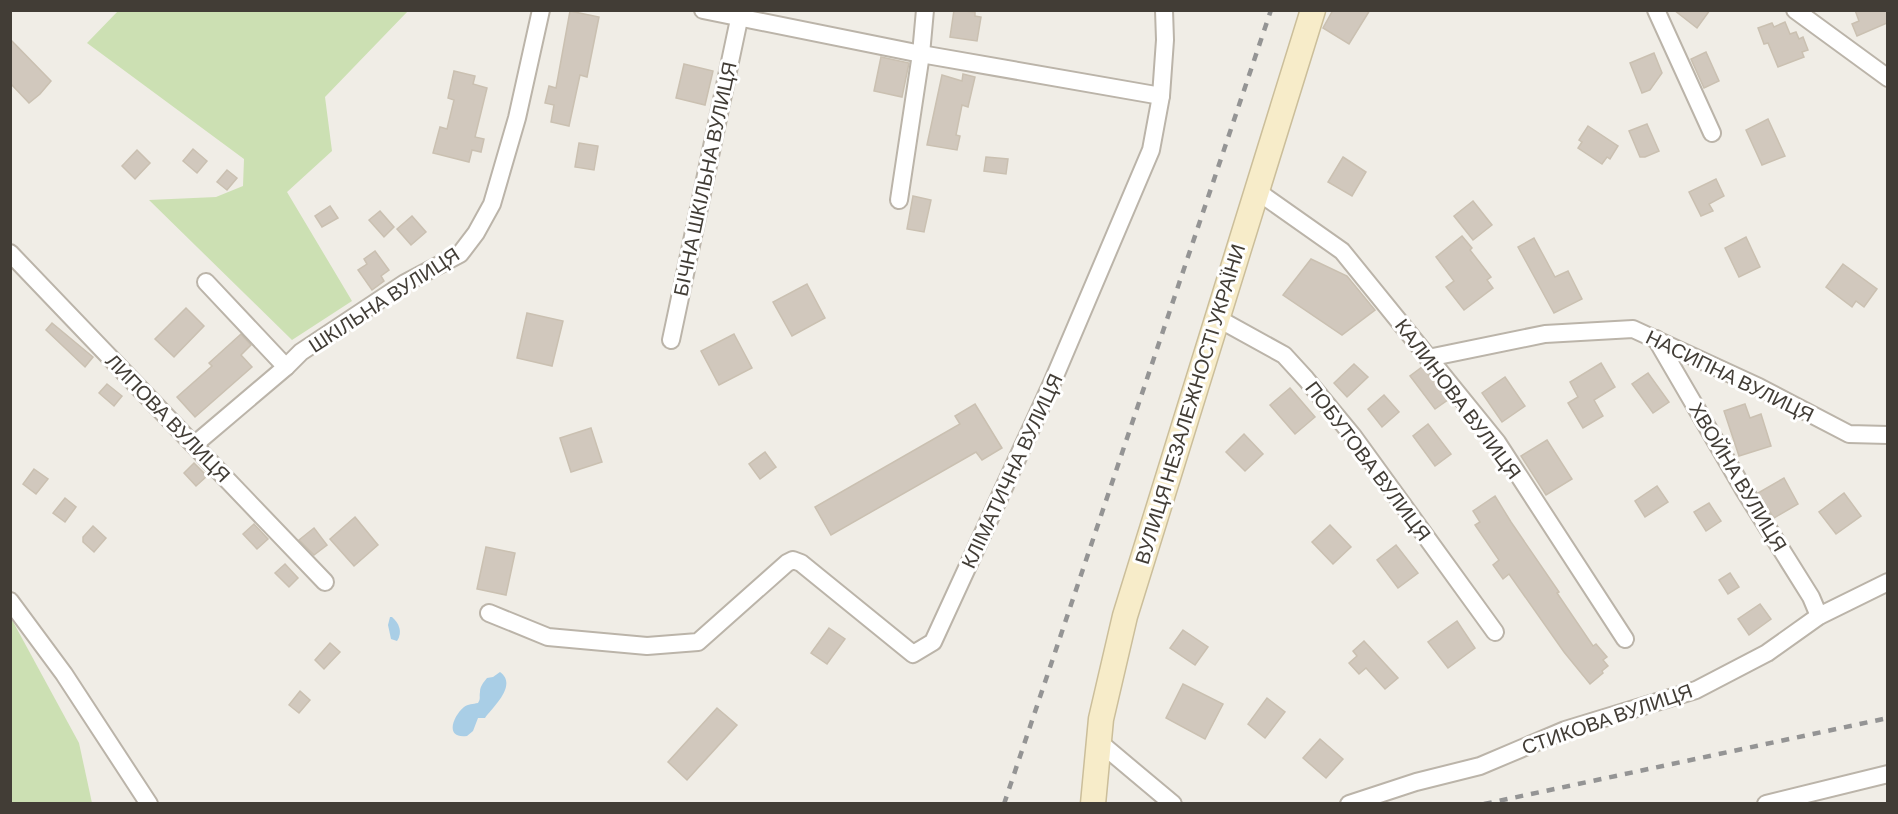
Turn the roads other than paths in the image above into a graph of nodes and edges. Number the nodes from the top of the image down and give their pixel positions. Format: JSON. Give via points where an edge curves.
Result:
{"nodes":[{"id":1,"x":541,"y":10,"type":"edge"},
{"id":2,"x":703,"y":10,"type":"edge"},
{"id":3,"x":925,"y":10,"type":"edge"},
{"id":4,"x":1164,"y":10,"type":"edge"},
{"id":5,"x":1313,"y":10,"type":"edge"},
{"id":6,"x":1656,"y":10,"type":"edge"},
{"id":7,"x":1803,"y":13,"type":"edge"},
{"id":8,"x":740,"y":14,"type":"edge"},
{"id":9,"x":921,"y":54,"type":"junction"},
{"id":10,"x":1887,"y":78,"type":"edge"},
{"id":11,"x":1161,"y":96,"type":"junction"},
{"id":12,"x":1712,"y":133,"type":"dead end"},
{"id":13,"x":1257,"y":191,"type":"junction"},
{"id":14,"x":899,"y":200,"type":"dead end"},
{"id":15,"x":10,"y":254,"type":"edge"},
{"id":16,"x":206,"y":282,"type":"dead end"},
{"id":17,"x":1217,"y":318,"type":"junction"},
{"id":18,"x":1656,"y":339,"type":"junction"},
{"id":19,"x":671,"y":340,"type":"dead end"},
{"id":20,"x":1428,"y":357,"type":"junction"},
{"id":21,"x":286,"y":367,"type":"junction"},
{"id":22,"x":1887,"y":435,"type":"edge"},
{"id":23,"x":194,"y":445,"type":"junction"},
{"id":24,"x":325,"y":582,"type":"dead end"},
{"id":25,"x":1887,"y":582,"type":"edge"},
{"id":26,"x":10,"y":601,"type":"edge"},
{"id":27,"x":489,"y":613,"type":"dead end"},
{"id":28,"x":1819,"y":616,"type":"junction"},
{"id":29,"x":1495,"y":632,"type":"dead end"},
{"id":30,"x":1625,"y":639,"type":"dead end"},
{"id":31,"x":1098,"y":742,"type":"junction"},
{"id":32,"x":1887,"y":774,"type":"edge"},
{"id":33,"x":149,"y":804,"type":"edge"},
{"id":34,"x":1093,"y":804,"type":"edge"},
{"id":35,"x":1173,"y":804,"type":"edge"},
{"id":36,"x":1349,"y":804,"type":"edge"},
{"id":37,"x":1766,"y":804,"type":"edge"}],
"edges":[{"from":1,"to":21,"type":"street","name":"ШКІЛЬНА ВУЛИЦЯ","via":[[514,129],[492,204],[476,233],[460,254],[405,283],[301,352]]},
{"from":2,"to":8,"type":"street"},
{"from":3,"to":9,"type":"street"},
{"from":4,"to":11,"type":"street","name":"КЛІМАТИЧНА ВУЛИЦЯ"},
{"from":5,"to":13,"type":"main road","name":"ВУЛИЦЯ НЕЗАЛЕЖНОСТІ УКРАЇНИ"},
{"from":6,"to":12,"type":"street"},
{"from":7,"to":10,"type":"street"},
{"from":8,"to":9,"type":"street"},
{"from":8,"to":19,"type":"street","name":"БІЧНА ШКІЛЬНА ВУЛИЦЯ"},
{"from":9,"to":11,"type":"street"},
{"from":9,"to":14,"type":"street"},
{"from":11,"to":27,"type":"street","name":"КЛІМАТИЧНА ВУЛИЦЯ","via":[[1150,150],[1052,383],[933,642],[913,654],[793,560],[698,642],[647,646],[548,637]]},
{"from":13,"to":17,"type":"main road","name":"ВУЛИЦЯ НЕЗАЛЕЖНОСТІ УКРАЇНИ"},
{"from":13,"to":20,"type":"street","name":"КАЛИНОВА ВУЛИЦЯ","via":[[1342,251]]},
{"from":15,"to":23,"type":"street","name":"ЛИПОВА ВУЛИЦЯ"},
{"from":16,"to":21,"type":"street"},
{"from":17,"to":29,"type":"street","name":"ПОБУТОВА ВУЛИЦЯ","via":[[1284,355],[1306,379],[1353,436]]},
{"from":17,"to":31,"type":"main road","name":"ВУЛИЦЯ НЕЗАЛЕЖНОСТІ УКРАЇНИ","via":[[1125,616]]},
{"from":18,"to":20,"type":"street","name":"НАСИПНА ВУЛИЦЯ","via":[[1633,329],[1545,334]]},
{"from":18,"to":22,"type":"street","name":"НАСИПНА ВУЛИЦЯ","via":[[1849,434]]},
{"from":18,"to":28,"type":"street","name":"ХВОЙНА ВУЛИЦЯ"},
{"from":20,"to":30,"type":"street","name":"КАЛИНОВА ВУЛИЦЯ","via":[[1497,442]]},
{"from":21,"to":23,"type":"street","name":"ШКІЛЬНА ВУЛИЦЯ"},
{"from":23,"to":24,"type":"street","name":"ЛИПОВА ВУЛИЦЯ"},
{"from":25,"to":28,"type":"street","name":"СТИКОВА ВУЛИЦЯ"},
{"from":26,"to":33,"type":"street","via":[[64,674]]},
{"from":28,"to":36,"type":"street","name":"СТИКОВА ВУЛИЦЯ","via":[[1767,653],[1696,690],[1565,730],[1480,766]]},
{"from":31,"to":34,"type":"main road","name":"ВУЛИЦЯ НЕЗАЛЕЖНОСТІ УКРАЇНИ"},
{"from":31,"to":35,"type":"street"},
{"from":32,"to":37,"type":"street"}]}
